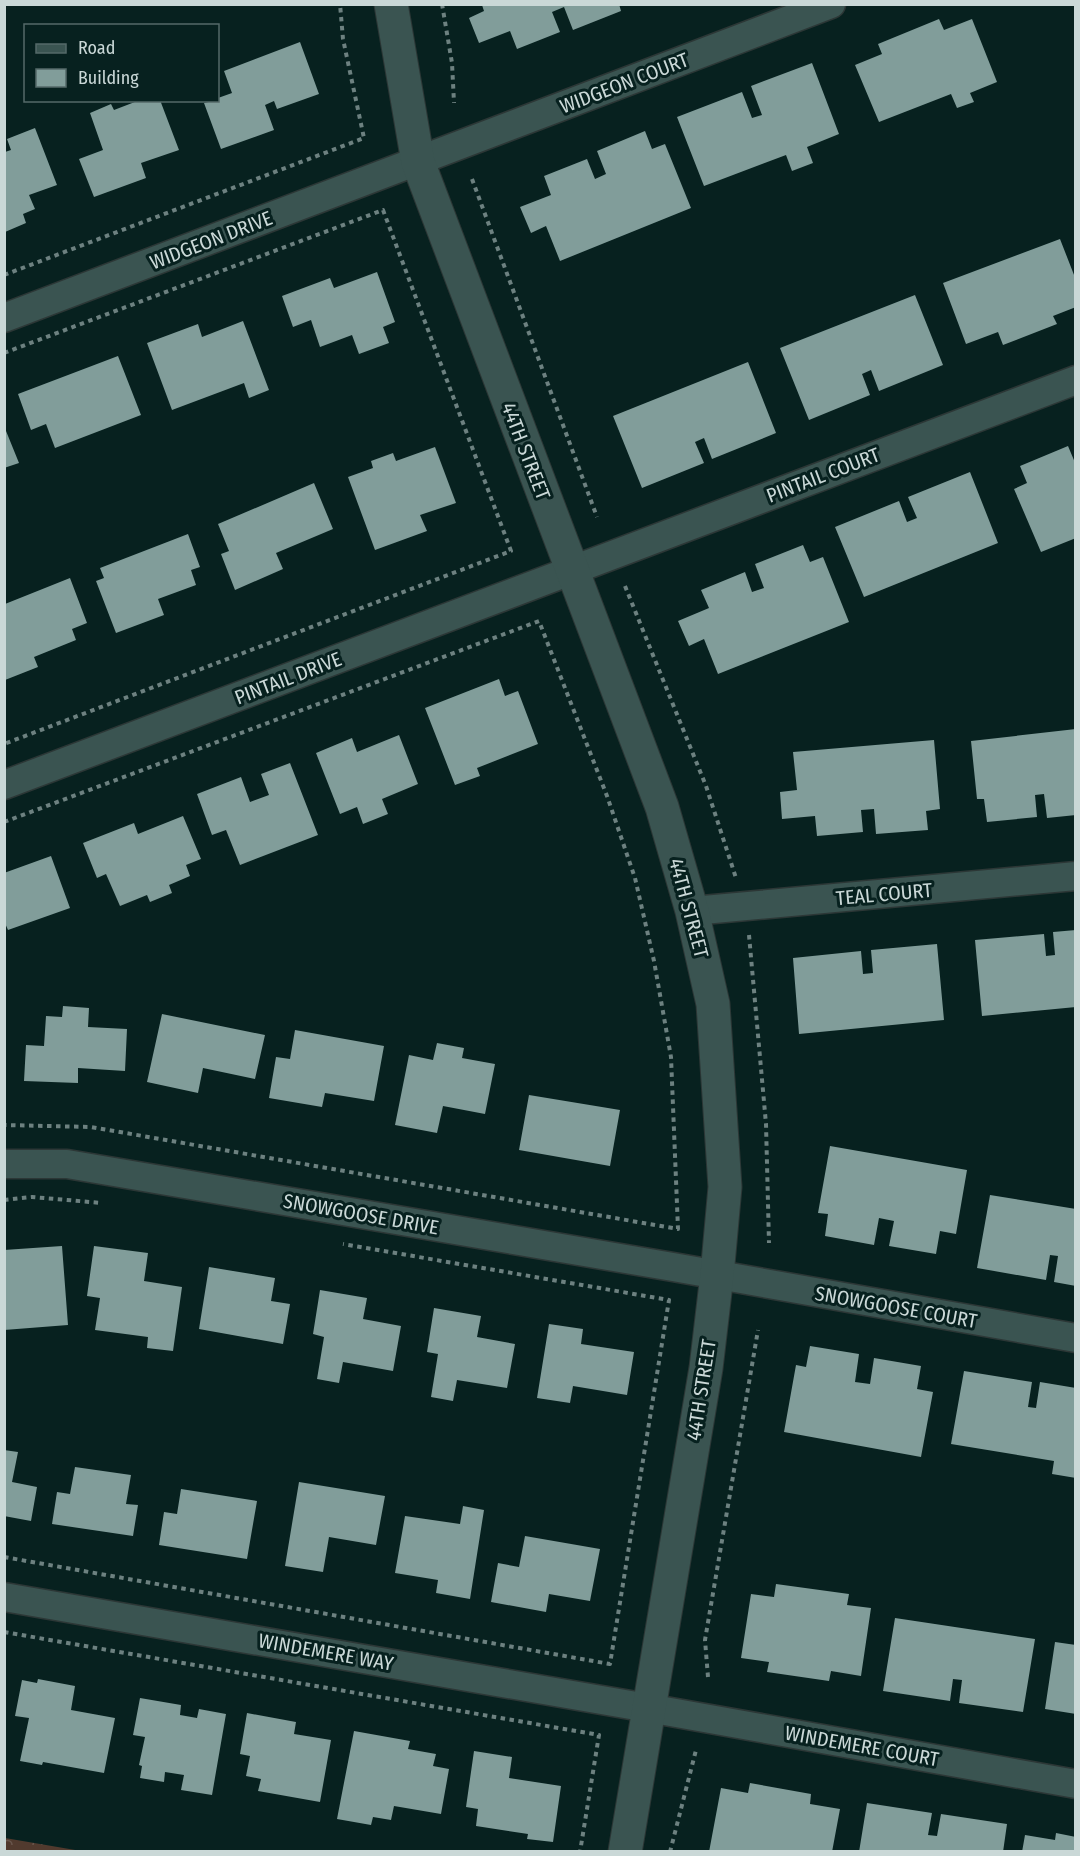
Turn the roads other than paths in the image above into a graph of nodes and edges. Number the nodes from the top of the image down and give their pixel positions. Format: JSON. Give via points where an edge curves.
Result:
{"nodes":[{"id":1,"x":391,"y":4,"type":"edge"},
{"id":2,"x":831,"y":4,"type":"edge"},
{"id":3,"x":418,"y":162,"type":"junction"},
{"id":4,"x":4,"y":318,"type":"edge"},
{"id":5,"x":1076,"y":380,"type":"edge"},
{"id":6,"x":572,"y":571,"type":"junction"},
{"id":7,"x":4,"y":785,"type":"edge"},
{"id":8,"x":1076,"y":876,"type":"edge"},
{"id":9,"x":692,"y":911,"type":"junction"},
{"id":10,"x":4,"y":1164,"type":"edge"},
{"id":11,"x":717,"y":1275,"type":"junction"},
{"id":12,"x":1076,"y":1338,"type":"edge"},
{"id":13,"x":4,"y":1597,"type":"edge"},
{"id":14,"x":648,"y":1708,"type":"junction"},
{"id":15,"x":1076,"y":1784,"type":"edge"},
{"id":16,"x":625,"y":1851,"type":"edge"}],
"edges":[{"from":1,"to":3,"type":"street","name":"44TH STREET"},
{"from":2,"to":3,"type":"street","name":"WIDGEON COURT"},
{"from":3,"to":4,"type":"street","name":"WIDGEON DRIVE"},
{"from":3,"to":6,"type":"street","name":"44TH STREET"},
{"from":5,"to":6,"type":"street","name":"PINTAIL COURT"},
{"from":6,"to":7,"type":"street","name":"PINTAIL DRIVE"},
{"from":6,"to":9,"type":"street","name":"44TH STREET","via":[[662,807]]},
{"from":8,"to":9,"type":"street","name":"TEAL COURT"},
{"from":9,"to":11,"type":"street","name":"44TH STREET","via":[[712,1004],[720,1097],[725,1187]]},
{"from":10,"to":11,"type":"street","name":"SNOWGOOSE DRIVE","via":[[67,1164]]},
{"from":11,"to":12,"type":"street","name":"SNOWGOOSE COURT"},
{"from":11,"to":14,"type":"street","name":"44TH STREET","via":[[706,1368]]},
{"from":13,"to":14,"type":"street","name":"WINDEMERE WAY"},
{"from":14,"to":15,"type":"street","name":"WINDEMERE COURT"},
{"from":14,"to":16,"type":"street","name":"44TH STREET"}]}
